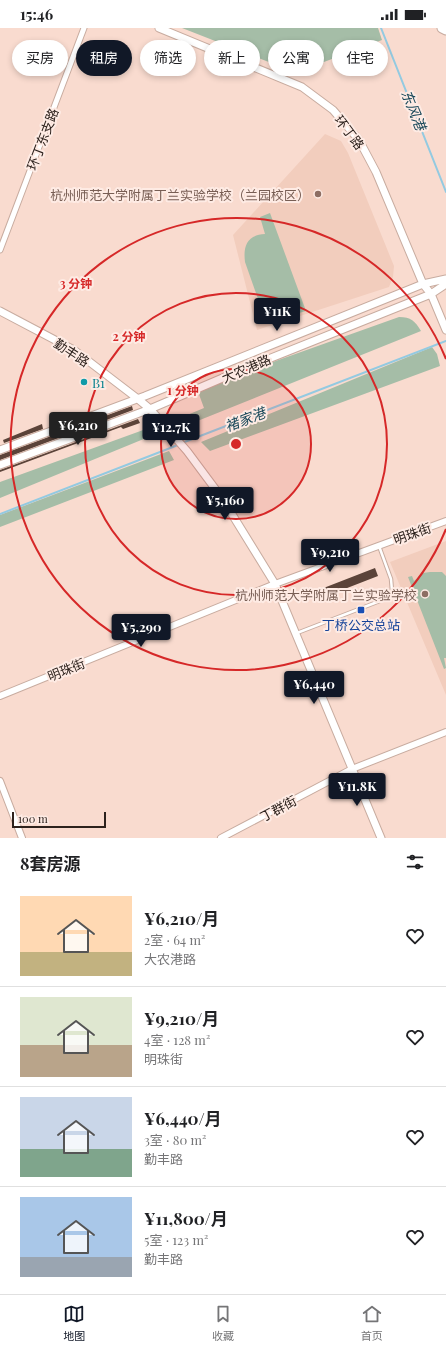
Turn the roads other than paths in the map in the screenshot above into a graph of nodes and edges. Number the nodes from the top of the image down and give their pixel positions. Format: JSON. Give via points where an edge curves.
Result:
{"nodes":[{"id":1,"x":84,"y":28,"type":"edge"},
{"id":2,"x":159,"y":28,"type":"edge"},
{"id":3,"x":442,"y":28,"type":"edge"},
{"id":4,"x":446,"y":30,"type":"edge"},
{"id":5,"x":0,"y":250,"type":"edge"},
{"id":6,"x":446,"y":279,"type":"edge"},
{"id":7,"x":423,"y":284,"type":"junction"},
{"id":8,"x":446,"y":284,"type":"edge"},
{"id":9,"x":431,"y":294,"type":"junction"},
{"id":10,"x":0,"y":311,"type":"edge"},
{"id":11,"x":446,"y":330,"type":"edge"},
{"id":12,"x":138,"y":399,"type":"junction"},
{"id":13,"x":150,"y":409,"type":"junction"},
{"id":14,"x":0,"y":450,"type":"edge"},
{"id":15,"x":0,"y":465,"type":"edge"},
{"id":16,"x":446,"y":521,"type":"edge"},
{"id":17,"x":378,"y":545,"type":"junction"},
{"id":18,"x":275,"y":584,"type":"junction"},
{"id":19,"x":295,"y":634,"type":"junction"},
{"id":20,"x":0,"y":696,"type":"edge"},
{"id":21,"x":446,"y":732,"type":"edge"},
{"id":22,"x":352,"y":769,"type":"junction"},
{"id":23,"x":0,"y":781,"type":"edge"},
{"id":24,"x":22,"y":838,"type":"edge"},
{"id":25,"x":221,"y":838,"type":"edge"},
{"id":26,"x":381,"y":838,"type":"edge"}],
"edges":[{"from":1,"to":5,"type":"street","name":"环丁东支路"},
{"from":2,"to":7,"type":"main road","name":"环丁路","via":[[302,87],[333,110],[359,140],[376,172]]},
{"from":3,"to":4,"type":"highway"},
{"from":6,"to":7,"type":"main road","name":"大农港路"},
{"from":7,"to":9,"type":"main road","name":"环丁路"},
{"from":7,"to":12,"type":"main road","name":"大农港路"},
{"from":8,"to":9,"type":"main road","name":"大农港路"},
{"from":9,"to":11,"type":"main road","name":"环丁路"},
{"from":9,"to":13,"type":"main road","name":"大农港路"},
{"from":10,"to":12,"type":"main road","name":"勤丰路","via":[[74,350]]},
{"from":12,"to":13,"type":"main road","name":"勤丰路"},
{"from":12,"to":14,"type":"main road","name":"大农港路"},
{"from":13,"to":15,"type":"main road","name":"大农港路"},
{"from":13,"to":18,"type":"main road","name":"勤丰路","via":[[187,451],[222,498]]},
{"from":16,"to":17,"type":"street","name":"明珠街"},
{"from":17,"to":18,"type":"street","name":"明珠街"},
{"from":17,"to":19,"type":"lane","via":[[391,579],[392,591],[385,599]]},
{"from":18,"to":19,"type":"main road","name":"勤丰路"},
{"from":18,"to":20,"type":"street","name":"明珠街"},
{"from":19,"to":22,"type":"main road","name":"勤丰路"},
{"from":21,"to":22,"type":"street","name":"丁群街"},
{"from":22,"to":25,"type":"street","name":"丁群街"},
{"from":22,"to":26,"type":"main road","name":"勤丰路"},
{"from":23,"to":24,"type":"street"}]}
